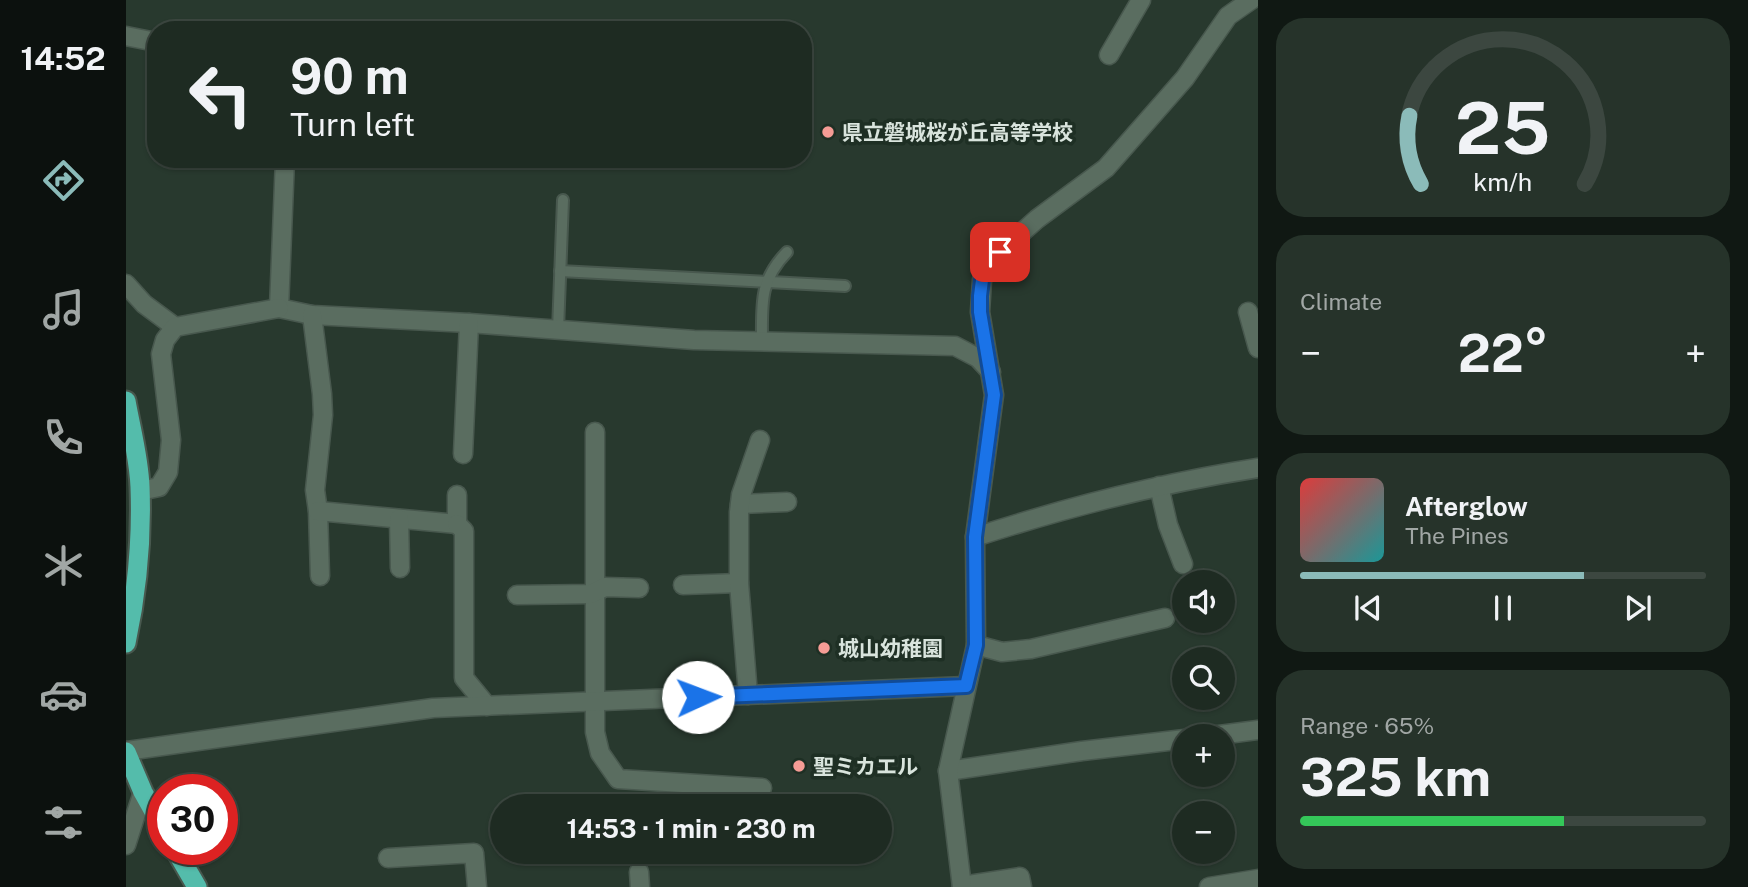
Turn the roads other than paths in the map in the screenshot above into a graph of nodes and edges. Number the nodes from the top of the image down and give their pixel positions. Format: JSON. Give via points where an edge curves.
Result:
{"nodes":[{"id":1,"x":1140,"y":0,"type":"edge"},
{"id":2,"x":1251,"y":0,"type":"edge"},
{"id":3,"x":126,"y":36,"type":"edge"},
{"id":4,"x":147,"y":40,"type":"edge"},
{"id":5,"x":1109,"y":55,"type":"dead end"},
{"id":6,"x":285,"y":168,"type":"edge"},
{"id":7,"x":563,"y":200,"type":"dead end"},
{"id":8,"x":787,"y":252,"type":"dead end"},
{"id":9,"x":560,"y":271,"type":"junction"},
{"id":10,"x":765,"y":282,"type":"junction"},
{"id":11,"x":126,"y":284,"type":"edge"},
{"id":12,"x":845,"y":286,"type":"dead end"},
{"id":13,"x":279,"y":308,"type":"junction"},
{"id":14,"x":1248,"y":312,"type":"dead end"},
{"id":15,"x":312,"y":315,"type":"junction"},
{"id":16,"x":469,"y":323,"type":"junction"},
{"id":17,"x":175,"y":327,"type":"junction"},
{"id":18,"x":558,"y":330,"type":"junction"},
{"id":19,"x":762,"y":342,"type":"junction"},
{"id":20,"x":1258,"y":348,"type":"edge"},
{"id":21,"x":991,"y":372,"type":"junction"},
{"id":22,"x":126,"y":401,"type":"edge"},
{"id":23,"x":595,"y":432,"type":"dead end"},
{"id":24,"x":760,"y":440,"type":"dead end"},
{"id":25,"x":463,"y":454,"type":"dead end"},
{"id":26,"x":1258,"y":468,"type":"edge"},
{"id":27,"x":1159,"y":486,"type":"junction"},
{"id":28,"x":140,"y":491,"type":"junction"},
{"id":29,"x":457,"y":495,"type":"dead end"},
{"id":30,"x":787,"y":502,"type":"dead end"},
{"id":31,"x":740,"y":503,"type":"junction"},
{"id":32,"x":318,"y":511,"type":"junction"},
{"id":33,"x":399,"y":519,"type":"junction"},
{"id":34,"x":457,"y":524,"type":"junction"},
{"id":35,"x":975,"y":537,"type":"junction"},
{"id":36,"x":1183,"y":564,"type":"dead end"},
{"id":37,"x":400,"y":568,"type":"dead end"},
{"id":38,"x":320,"y":576,"type":"dead end"},
{"id":39,"x":739,"y":583,"type":"junction"},
{"id":40,"x":683,"y":585,"type":"dead end"},
{"id":41,"x":639,"y":587,"type":"dead end"},
{"id":42,"x":596,"y":591,"type":"junction"},
{"id":43,"x":517,"y":595,"type":"dead end"},
{"id":44,"x":1166,"y":618,"type":"dead end"},
{"id":45,"x":127,"y":632,"type":"edge"},
{"id":46,"x":976,"y":645,"type":"junction"},
{"id":47,"x":966,"y":686,"type":"junction"},
{"id":48,"x":748,"y":695,"type":"junction"},
{"id":49,"x":597,"y":702,"type":"junction"},
{"id":50,"x":487,"y":706,"type":"junction"},
{"id":51,"x":1258,"y":730,"type":"edge"},
{"id":52,"x":1235,"y":733,"type":"edge"},
{"id":53,"x":1172,"y":741,"type":"edge"},
{"id":54,"x":126,"y":751,"type":"edge"},
{"id":55,"x":948,"y":771,"type":"junction"},
{"id":56,"x":762,"y":788,"type":"dead end"},
{"id":57,"x":143,"y":792,"type":"junction"},
{"id":58,"x":147,"y":799,"type":"edge"},
{"id":59,"x":126,"y":845,"type":"edge"},
{"id":60,"x":388,"y":858,"type":"dead end"},
{"id":61,"x":184,"y":865,"type":"edge"},
{"id":62,"x":1258,"y":879,"type":"edge"},
{"id":63,"x":1237,"y":885,"type":"edge"},
{"id":64,"x":197,"y":887,"type":"edge"},
{"id":65,"x":477,"y":887,"type":"edge"},
{"id":66,"x":962,"y":887,"type":"edge"},
{"id":67,"x":1022,"y":887,"type":"edge"},
{"id":68,"x":1209,"y":887,"type":"edge"}],
"edges":[{"from":1,"to":5,"type":"street"},
{"from":2,"to":21,"type":"street","via":[[1228,16],[1185,78],[1106,168],[1037,219],[989,265],[982,280],[980,312]]},
{"from":3,"to":4,"type":"street"},
{"from":6,"to":13,"type":"street"},
{"from":7,"to":9,"type":"lane"},
{"from":8,"to":10,"type":"lane"},
{"from":9,"to":10,"type":"lane"},
{"from":9,"to":18,"type":"lane"},
{"from":10,"to":12,"type":"lane"},
{"from":10,"to":19,"type":"lane"},
{"from":11,"to":17,"type":"street"},
{"from":13,"to":15,"type":"street"},
{"from":13,"to":17,"type":"street"},
{"from":14,"to":20,"type":"street"},
{"from":15,"to":16,"type":"street"},
{"from":15,"to":32,"type":"street","via":[[323,415],[315,490]]},
{"from":16,"to":18,"type":"street"},
{"from":16,"to":25,"type":"street"},
{"from":17,"to":28,"type":"street","via":[[160,354],[171,440],[168,472],[159,487]]},
{"from":18,"to":19,"type":"street"},
{"from":19,"to":21,"type":"street","via":[[956,346]]},
{"from":21,"to":35,"type":"street","via":[[994,395]]},
{"from":22,"to":28,"type":"highway"},
{"from":23,"to":42,"type":"street"},
{"from":24,"to":31,"type":"street"},
{"from":26,"to":27,"type":"street"},
{"from":27,"to":35,"type":"street","via":[[1086,502]]},
{"from":27,"to":36,"type":"street"},
{"from":28,"to":45,"type":"highway","via":[[137,572]]},
{"from":29,"to":34,"type":"street"},
{"from":30,"to":31,"type":"street"},
{"from":31,"to":39,"type":"street"},
{"from":32,"to":33,"type":"street"},
{"from":32,"to":38,"type":"street"},
{"from":33,"to":34,"type":"street"},
{"from":33,"to":37,"type":"street"},
{"from":34,"to":50,"type":"street","via":[[464,531],[464,678]]},
{"from":35,"to":46,"type":"street"},
{"from":39,"to":40,"type":"street"},
{"from":39,"to":48,"type":"street"},
{"from":41,"to":42,"type":"street"},
{"from":42,"to":43,"type":"street"},
{"from":42,"to":49,"type":"street"},
{"from":44,"to":46,"type":"street","via":[[1031,649],[1002,652]]},
{"from":46,"to":47,"type":"street"},
{"from":47,"to":48,"type":"street"},
{"from":47,"to":55,"type":"street"},
{"from":48,"to":49,"type":"street"},
{"from":49,"to":50,"type":"street"},
{"from":49,"to":56,"type":"street","via":[[595,732],[600,754],[618,779]]},
{"from":50,"to":54,"type":"street","via":[[433,708]]},
{"from":51,"to":52,"type":"street"},
{"from":53,"to":55,"type":"street"},
{"from":54,"to":57,"type":"highway"},
{"from":55,"to":66,"type":"street"},
{"from":57,"to":58,"type":"highway"},
{"from":57,"to":59,"type":"street"},
{"from":60,"to":65,"type":"street","via":[[474,853]]},
{"from":61,"to":64,"type":"highway"},
{"from":62,"to":63,"type":"street"},
{"from":63,"to":68,"type":"street"},
{"from":66,"to":67,"type":"street","via":[[1020,877]]}]}
